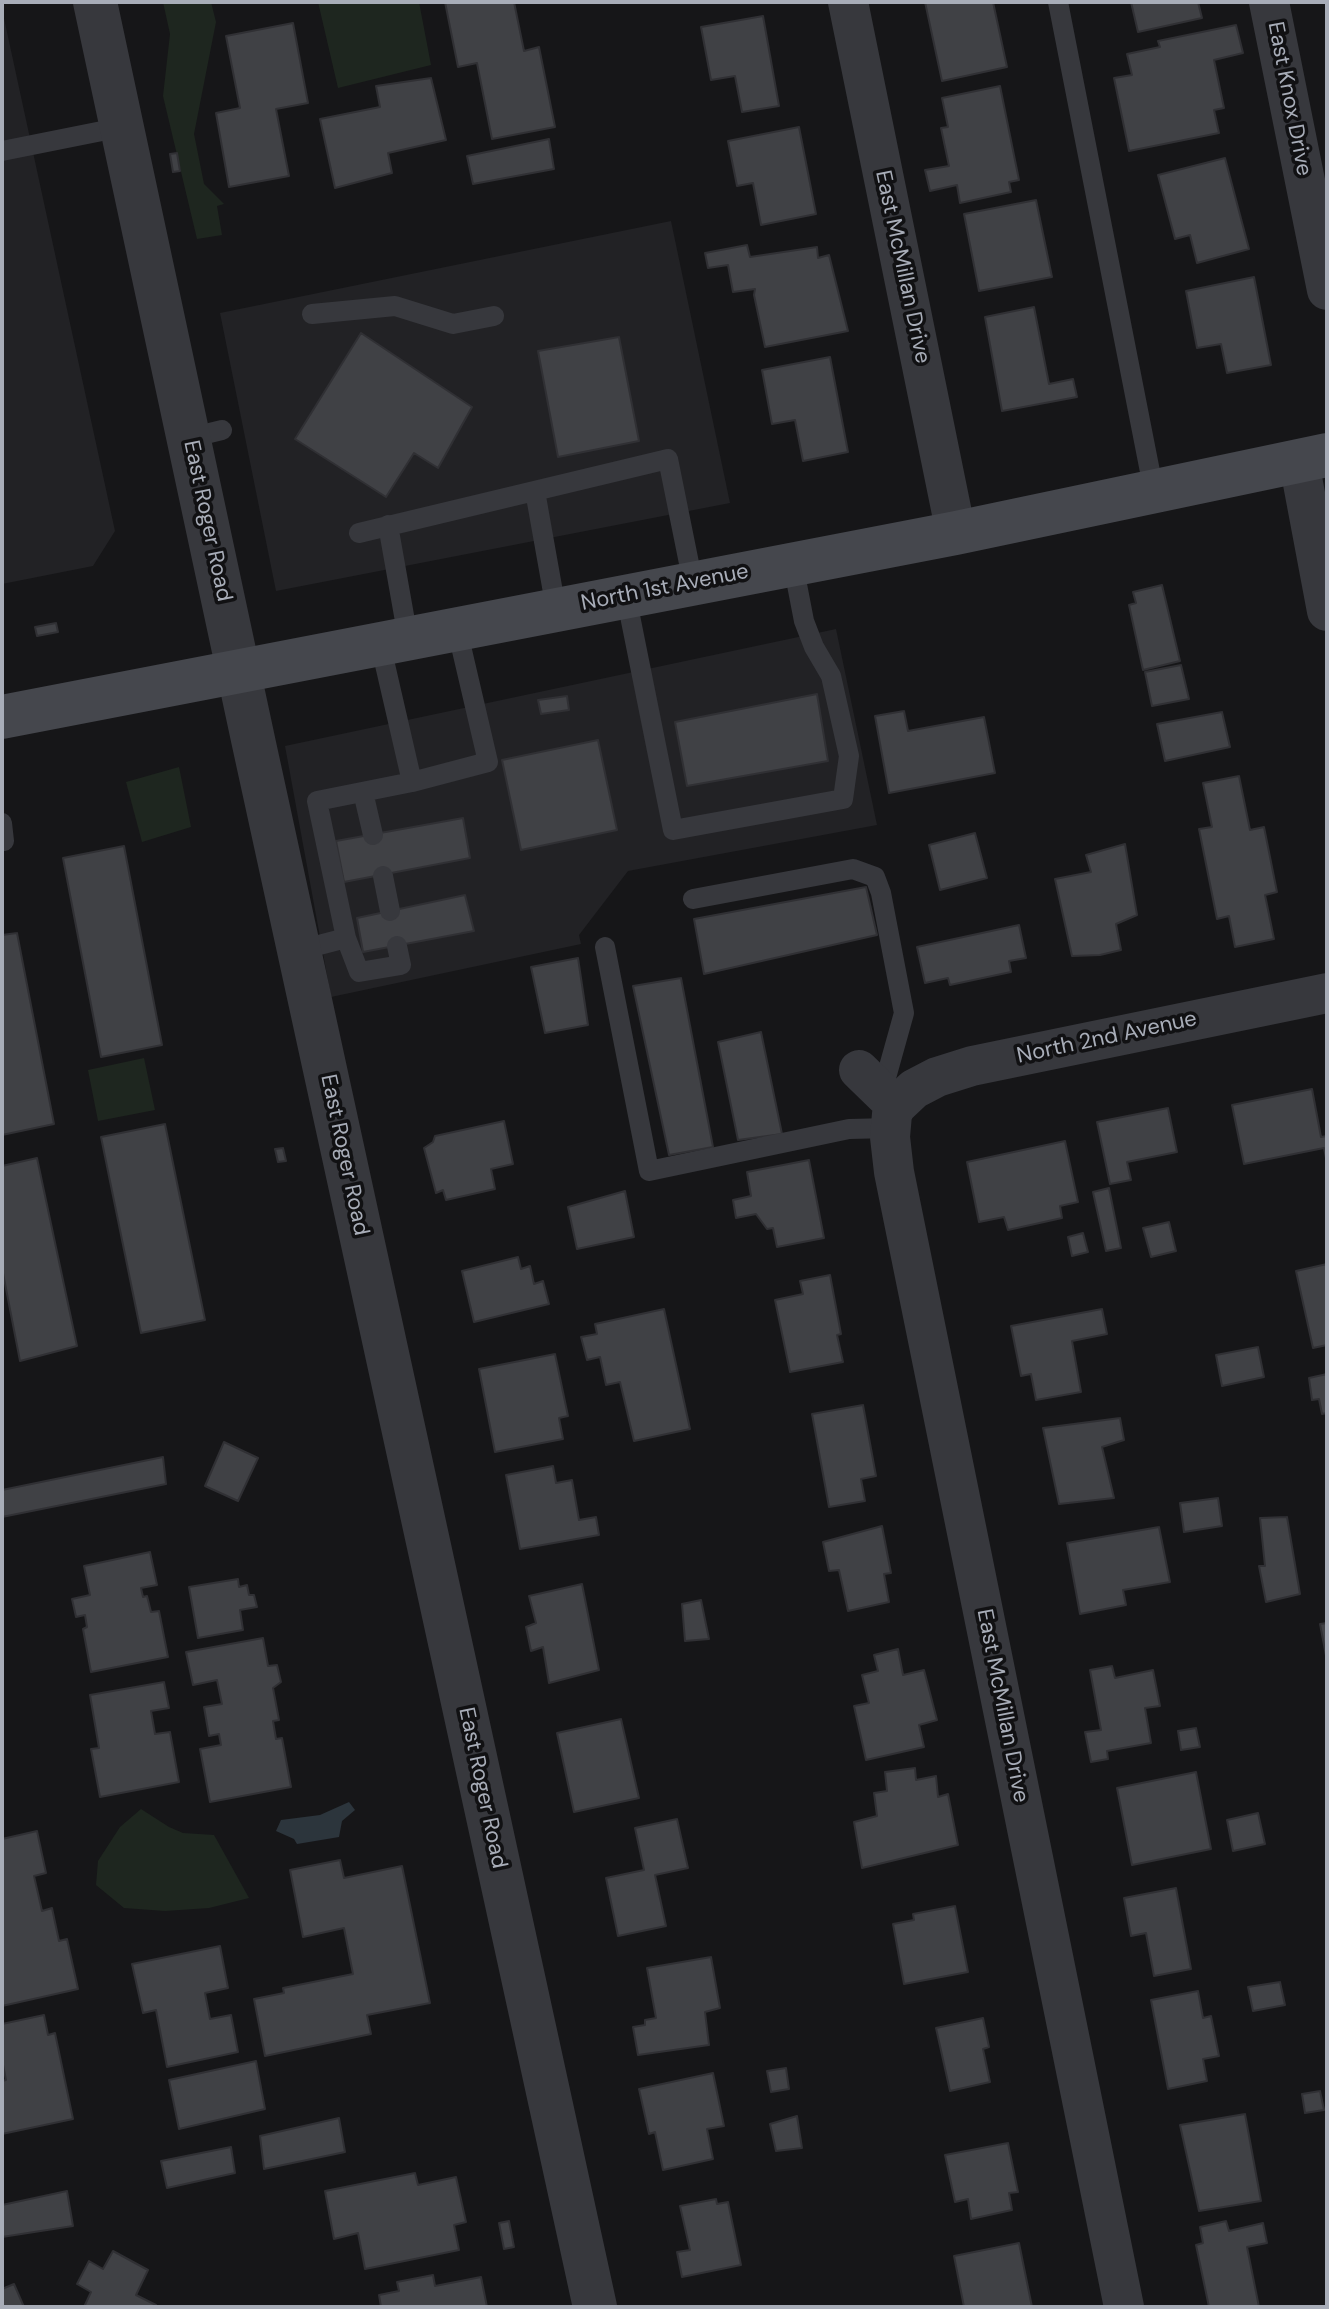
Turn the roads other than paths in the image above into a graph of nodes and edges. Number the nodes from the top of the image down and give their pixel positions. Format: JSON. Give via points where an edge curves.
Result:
{"nodes":[{"id":1,"x":95,"y":2,"type":"edge"},
{"id":2,"x":848,"y":2,"type":"edge"},
{"id":3,"x":1058,"y":2,"type":"edge"},
{"id":4,"x":1269,"y":2,"type":"edge"},
{"id":5,"x":122,"y":127,"type":"junction"},
{"id":6,"x":2,"y":151,"type":"edge"},
{"id":7,"x":1327,"y":290,"type":"edge"},
{"id":8,"x":312,"y":314,"type":"dead end"},
{"id":9,"x":494,"y":316,"type":"dead end"},
{"id":10,"x":1313,"y":459,"type":"edge"},
{"id":11,"x":535,"y":491,"type":"junction"},
{"id":12,"x":1154,"y":492,"type":"junction"},
{"id":13,"x":388,"y":525,"type":"junction"},
{"id":14,"x":359,"y":533,"type":"dead end"},
{"id":15,"x":956,"y":533,"type":"junction"},
{"id":16,"x":793,"y":564,"type":"junction"},
{"id":17,"x":693,"y":583,"type":"junction"},
{"id":18,"x":626,"y":596,"type":"junction"},
{"id":19,"x":556,"y":609,"type":"junction"},
{"id":20,"x":1327,"y":611,"type":"edge"},
{"id":21,"x":457,"y":629,"type":"junction"},
{"id":22,"x":394,"y":640,"type":"junction"},
{"id":23,"x":239,"y":670,"type":"junction"},
{"id":24,"x":2,"y":717,"type":"edge"},
{"id":25,"x":412,"y":782,"type":"junction"},
{"id":26,"x":363,"y":792,"type":"junction"},
{"id":27,"x":373,"y":835,"type":"dead end"},
{"id":28,"x":383,"y":876,"type":"dead end"},
{"id":29,"x":693,"y":899,"type":"dead end"},
{"id":30,"x":390,"y":911,"type":"dead end"},
{"id":31,"x":346,"y":938,"type":"junction"},
{"id":32,"x":397,"y":946,"type":"dead end"},
{"id":33,"x":605,"y":947,"type":"dead end"},
{"id":34,"x":300,"y":950,"type":"junction"},
{"id":35,"x":1327,"y":993,"type":"edge"},
{"id":36,"x":882,"y":1099,"type":"junction"},
{"id":37,"x":595,"y":2307,"type":"edge"},
{"id":38,"x":1124,"y":2307,"type":"edge"}],
"edges":[{"from":1,"to":5,"type":"street","name":"East Roger Road"},
{"from":2,"to":15,"type":"street","name":"East McMillan Drive"},
{"from":3,"to":12,"type":"lane"},
{"from":4,"to":7,"type":"street","name":"East Knox Drive"},
{"from":5,"to":6,"type":"lane"},
{"from":5,"to":23,"type":"street","name":"East Roger Road","via":[[205,434]]},
{"from":8,"to":9,"type":"lane","via":[[395,306],[453,324]]},
{"from":10,"to":12,"type":"main road","name":"North 1st Avenue"},
{"from":10,"to":20,"type":"street"},
{"from":11,"to":13,"type":"lane"},
{"from":11,"to":17,"type":"lane","via":[[668,459]]},
{"from":11,"to":19,"type":"lane"},
{"from":12,"to":15,"type":"main road","name":"North 1st Avenue"},
{"from":13,"to":14,"type":"lane"},
{"from":13,"to":22,"type":"lane"},
{"from":15,"to":16,"type":"main road","name":"North 1st Avenue"},
{"from":16,"to":17,"type":"main road","name":"North 1st Avenue"},
{"from":16,"to":18,"type":"lane","via":[[804,621],[831,676],[849,756],[843,799],[673,830]]},
{"from":17,"to":18,"type":"main road","name":"North 1st Avenue"},
{"from":18,"to":19,"type":"main road","name":"North 1st Avenue"},
{"from":19,"to":21,"type":"main road","name":"North 1st Avenue"},
{"from":21,"to":22,"type":"main road","name":"North 1st Avenue"},
{"from":21,"to":25,"type":"lane","via":[[488,762]]},
{"from":22,"to":23,"type":"main road","name":"North 1st Avenue"},
{"from":22,"to":25,"type":"lane"},
{"from":23,"to":24,"type":"main road","name":"North 1st Avenue"},
{"from":23,"to":34,"type":"street","name":"East Roger Road"},
{"from":25,"to":26,"type":"lane"},
{"from":26,"to":27,"type":"lane"},
{"from":26,"to":31,"type":"lane","via":[[317,801]]},
{"from":28,"to":30,"type":"lane"},
{"from":29,"to":36,"type":"lane","via":[[853,869],[875,877],[904,1013]]},
{"from":31,"to":32,"type":"lane","via":[[359,972],[401,965]]},
{"from":31,"to":34,"type":"lane"},
{"from":33,"to":36,"type":"lane","via":[[649,1171],[849,1129]]},
{"from":34,"to":37,"type":"street","name":"East Roger Road"},
{"from":35,"to":36,"type":"street","name":"North 2nd Avenue","via":[[972,1066]]},
{"from":36,"to":38,"type":"street","name":"East McMillan Drive"}]}
